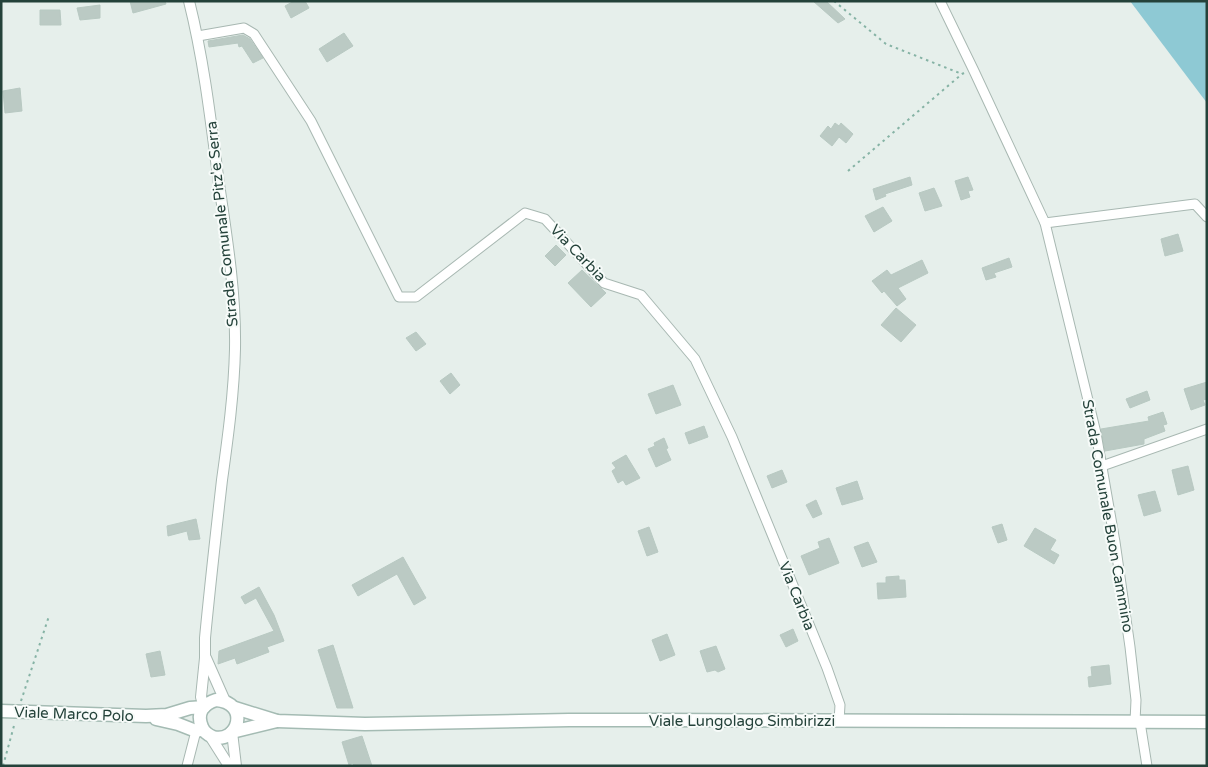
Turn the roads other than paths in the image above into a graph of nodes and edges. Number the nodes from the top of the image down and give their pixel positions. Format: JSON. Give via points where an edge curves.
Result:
{"nodes":[{"id":1,"x":189,"y":1,"type":"edge"},
{"id":2,"x":940,"y":1,"type":"edge"},
{"id":3,"x":198,"y":36,"type":"junction"},
{"id":4,"x":1207,"y":217,"type":"edge"},
{"id":5,"x":1045,"y":223,"type":"junction"},
{"id":6,"x":1207,"y":429,"type":"edge"},
{"id":7,"x":1102,"y":466,"type":"junction"},
{"id":8,"x":206,"y":658,"type":"junction"},
{"id":9,"x":230,"y":704,"type":"junction"},
{"id":10,"x":204,"y":707,"type":"junction"},
{"id":11,"x":1,"y":711,"type":"edge"},
{"id":12,"x":146,"y":716,"type":"junction"},
{"id":13,"x":277,"y":721,"type":"junction"},
{"id":14,"x":839,"y":721,"type":"junction"},
{"id":15,"x":1138,"y":722,"type":"junction"},
{"id":16,"x":1207,"y":722,"type":"edge"},
{"id":17,"x":232,"y":732,"type":"junction"},
{"id":18,"x":204,"y":733,"type":"junction"},
{"id":19,"x":187,"y":766,"type":"edge"},
{"id":20,"x":229,"y":766,"type":"edge"},
{"id":21,"x":236,"y":766,"type":"edge"},
{"id":22,"x":1147,"y":766,"type":"edge"}],
"edges":[{"from":1,"to":3,"type":"street","name":"Strada Comunale Pitz'e Serra"},
{"from":2,"to":5,"type":"street","name":"Strada Comunale Buon Cammino"},
{"from":3,"to":8,"type":"street","name":"Strada Comunale Pitz'e Serra","via":[[229,257],[235,346],[229,429],[205,638]]},
{"from":3,"to":14,"type":"street","name":"Via Carbia","via":[[244,28],[254,34],[311,121],[399,297],[416,297],[525,213],[545,219],[604,282],[641,295],[695,360],[732,437],[827,668],[840,705]]},
{"from":4,"to":5,"type":"street","via":[[1195,204]]},
{"from":5,"to":7,"type":"street","name":"Strada Comunale Buon Cammino"},
{"from":6,"to":7,"type":"street"},
{"from":7,"to":15,"type":"street","name":"Strada Comunale Buon Cammino","via":[[1130,647]]},
{"from":8,"to":9,"type":"street","name":"Strada Comunale Pitz'e Serra"},
{"from":8,"to":10,"type":"street","name":"Strada Comunale Pitz'e Serra","via":[[201,697]]},
{"from":9,"to":10,"type":"main road","via":[[216,700]]},
{"from":9,"to":13,"type":"main road","name":"Viale Lungolago Simbirizzi"},
{"from":9,"to":17,"type":"main road","via":[[237,714],[236,727]]},
{"from":10,"to":12,"type":"main road","name":"Viale Marco Polo"},
{"from":10,"to":18,"type":"main road","via":[[200,712]]},
{"from":11,"to":12,"type":"main road","name":"Viale Marco Polo"},
{"from":12,"to":18,"type":"main road","name":"Viale Marco Polo"},
{"from":13,"to":14,"type":"main road","name":"Viale Lungolago Simbirizzi","via":[[365,724],[569,720]]},
{"from":13,"to":17,"type":"main road","name":"Viale Lungolago Simbirizzi"},
{"from":14,"to":15,"type":"main road","name":"Viale Lungolago Simbirizzi"},
{"from":15,"to":16,"type":"main road","name":"Viale Lungolago Simbirizzi"},
{"from":15,"to":22,"type":"street","name":"Strada Comunale Buon Cammino"},
{"from":17,"to":18,"type":"main road","via":[[222,738]]},
{"from":17,"to":21,"type":"street"},
{"from":18,"to":19,"type":"street"},
{"from":18,"to":20,"type":"street"}]}
